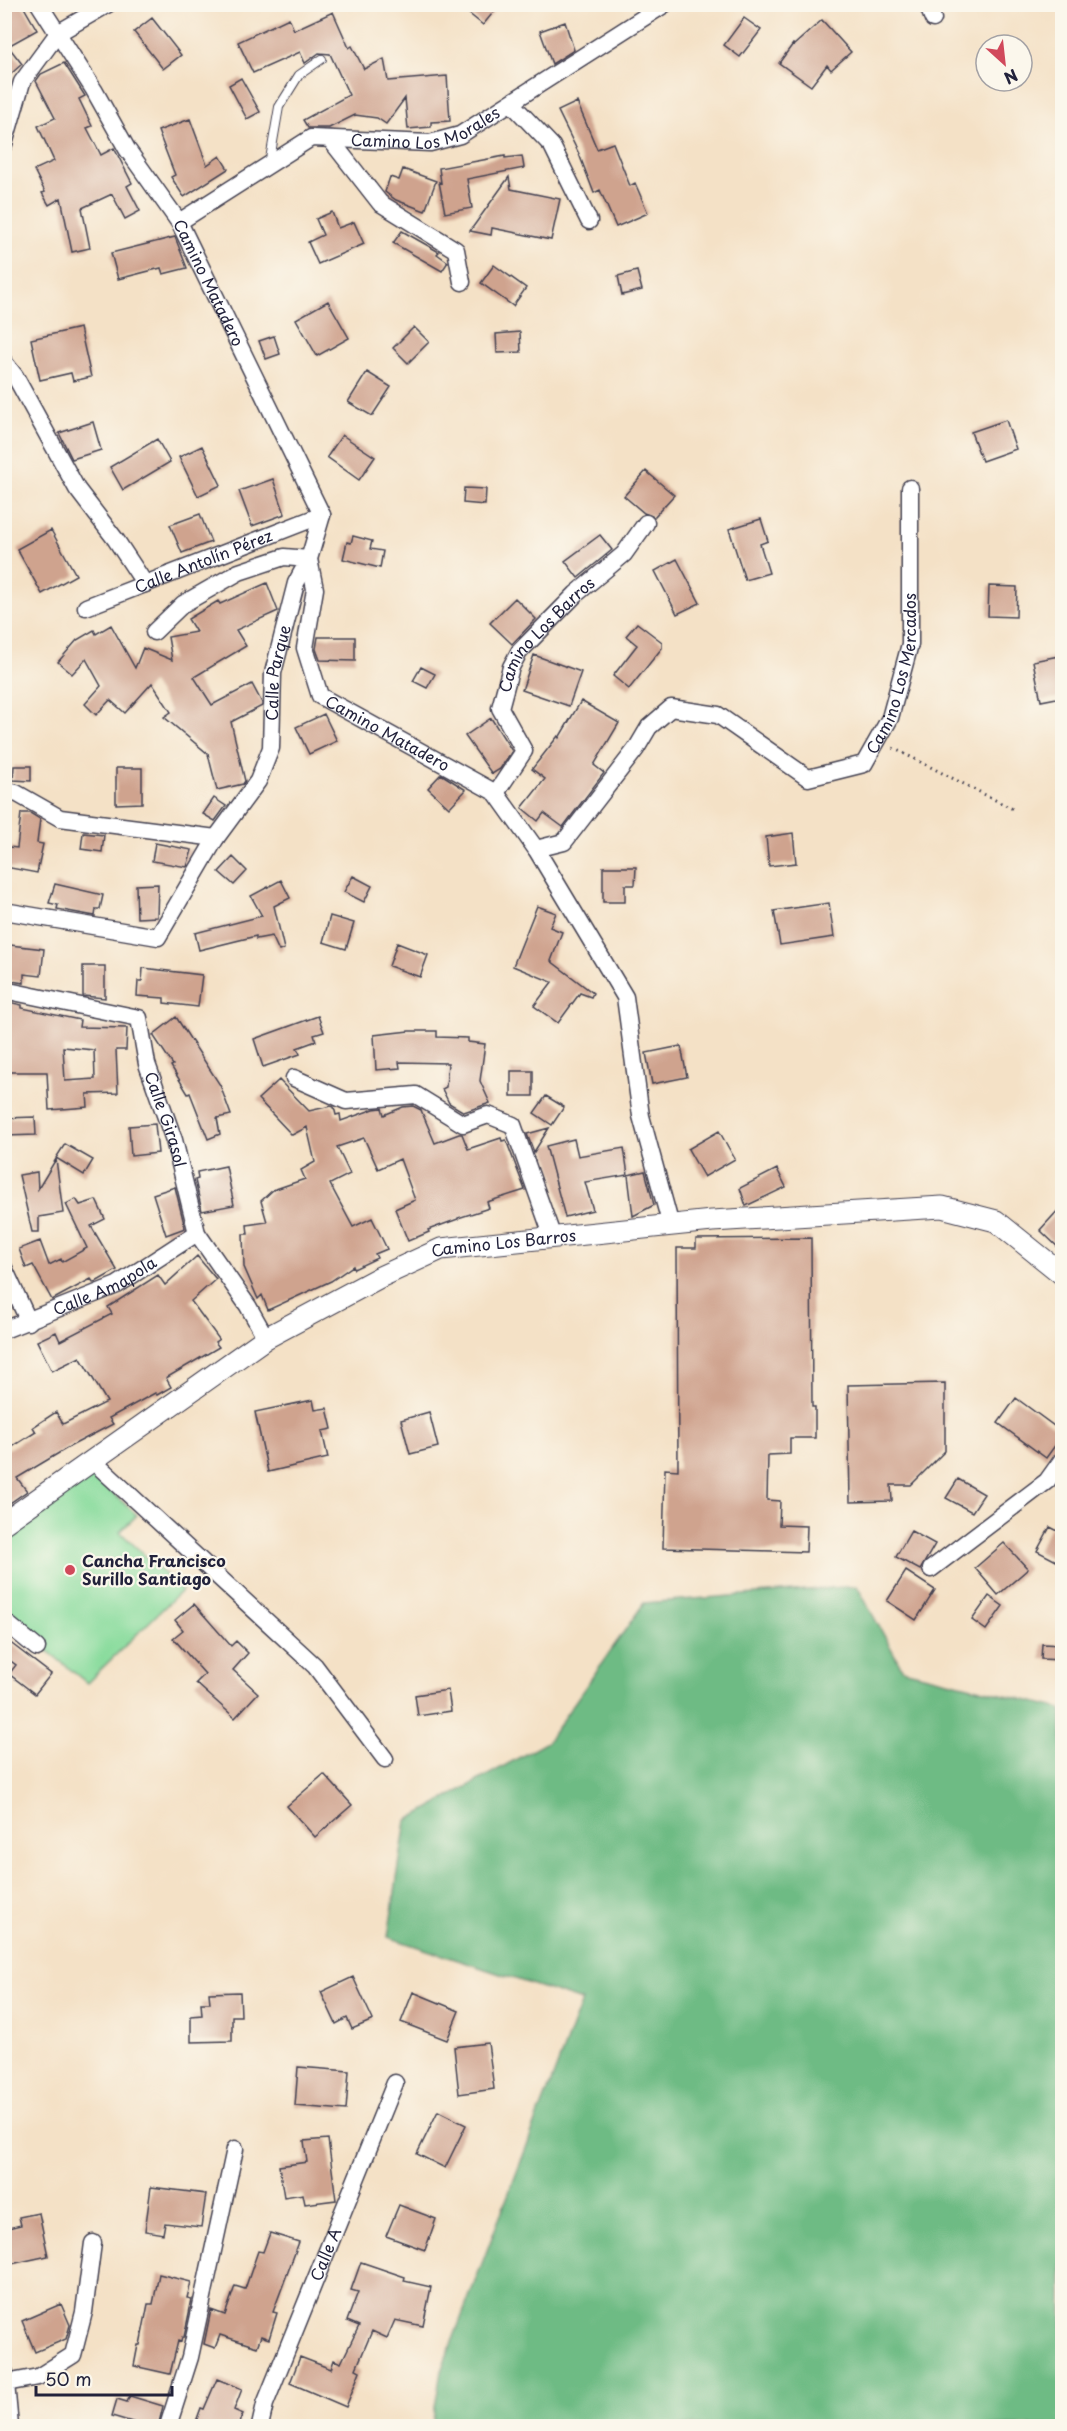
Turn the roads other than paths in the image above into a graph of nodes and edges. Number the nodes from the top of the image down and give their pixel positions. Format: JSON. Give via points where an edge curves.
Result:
{"nodes":[{"id":1,"x":39,"y":4,"type":"edge"},
{"id":2,"x":108,"y":4,"type":"edge"},
{"id":3,"x":665,"y":4,"type":"edge"},
{"id":4,"x":58,"y":33,"type":"junction"},
{"id":5,"x":322,"y":59,"type":"dead end"},
{"id":6,"x":511,"y":103,"type":"junction"},
{"id":7,"x":330,"y":139,"type":"junction"},
{"id":8,"x":4,"y":144,"type":"edge"},
{"id":9,"x":269,"y":165,"type":"junction"},
{"id":10,"x":589,"y":221,"type":"dead end"},
{"id":11,"x":179,"y":222,"type":"junction"},
{"id":12,"x":462,"y":282,"type":"dead end"},
{"id":13,"x":4,"y":362,"type":"edge"},
{"id":14,"x":910,"y":488,"type":"dead end"},
{"id":15,"x":322,"y":515,"type":"junction"},
{"id":16,"x":646,"y":523,"type":"dead end"},
{"id":17,"x":309,"y":559,"type":"junction"},
{"id":18,"x":145,"y":584,"type":"junction"},
{"id":19,"x":86,"y":607,"type":"dead end"},
{"id":20,"x":154,"y":632,"type":"dead end"},
{"id":21,"x":4,"y":790,"type":"edge"},
{"id":22,"x":496,"y":793,"type":"junction"},
{"id":23,"x":216,"y":838,"type":"junction"},
{"id":24,"x":536,"y":849,"type":"junction"},
{"id":25,"x":4,"y":910,"type":"edge"},
{"id":26,"x":4,"y":990,"type":"edge"},
{"id":27,"x":294,"y":1078,"type":"dead end"},
{"id":28,"x":671,"y":1226,"type":"junction"},
{"id":29,"x":197,"y":1233,"type":"junction"},
{"id":30,"x":554,"y":1238,"type":"junction"},
{"id":31,"x":4,"y":1268,"type":"edge"},
{"id":32,"x":1062,"y":1274,"type":"edge"},
{"id":33,"x":29,"y":1322,"type":"junction"},
{"id":34,"x":4,"y":1330,"type":"edge"},
{"id":35,"x":266,"y":1338,"type":"junction"},
{"id":36,"x":1062,"y":1460,"type":"edge"},
{"id":37,"x":93,"y":1461,"type":"junction"},
{"id":38,"x":4,"y":1523,"type":"edge"},
{"id":39,"x":931,"y":1569,"type":"dead end"},
{"id":40,"x":4,"y":1621,"type":"edge"},
{"id":41,"x":37,"y":1648,"type":"dead end"},
{"id":42,"x":385,"y":1759,"type":"dead end"},
{"id":43,"x":396,"y":2083,"type":"dead end"},
{"id":44,"x":235,"y":2149,"type":"dead end"},
{"id":45,"x":93,"y":2243,"type":"dead end"},
{"id":46,"x":5,"y":2378,"type":"edge"},
{"id":47,"x":10,"y":2427,"type":"edge"},
{"id":48,"x":168,"y":2427,"type":"edge"},
{"id":49,"x":260,"y":2427,"type":"edge"}],
"edges":[{"from":1,"to":4,"type":"street","name":"Camino Matadero"},
{"from":2,"to":4,"type":"street"},
{"from":3,"to":6,"type":"street","name":"Camino Los Morales"},
{"from":4,"to":8,"type":"street","via":[[22,82]]},
{"from":4,"to":11,"type":"street","name":"Camino Matadero","via":[[127,149]]},
{"from":5,"to":9,"type":"lane","via":[[299,75],[279,106]]},
{"from":6,"to":7,"type":"street","name":"Camino Los Morales","via":[[460,135],[430,143]]},
{"from":6,"to":10,"type":"street","via":[[552,146]]},
{"from":7,"to":9,"type":"street","name":"Camino Los Morales","via":[[311,138]]},
{"from":7,"to":12,"type":"street","via":[[380,203],[456,250]]},
{"from":9,"to":11,"type":"street","name":"Camino Los Morales"},
{"from":11,"to":15,"type":"street","name":"Camino Matadero"},
{"from":13,"to":18,"type":"street","via":[[77,489]]},
{"from":14,"to":24,"type":"street","name":"Camino Los Mercados","via":[[910,644],[890,718],[864,764],[808,778],[718,715],[671,708],[649,727],[636,750],[564,842]]},
{"from":15,"to":17,"type":"street","name":"Camino Matadero"},
{"from":15,"to":18,"type":"street","name":"Calle Antolín Pérez"},
{"from":16,"to":22,"type":"street","name":"Camino Los Barros","via":[[624,554],[576,594],[519,652],[500,708],[524,751]]},
{"from":17,"to":20,"type":"street","via":[[284,557],[239,572],[183,604]]},
{"from":17,"to":22,"type":"street","name":"Camino Matadero","via":[[315,589],[305,648],[320,696]]},
{"from":17,"to":23,"type":"street","name":"Calle Parque","via":[[296,583],[273,673],[271,748],[258,781]]},
{"from":18,"to":19,"type":"street","name":"Calle Antolín Pérez"},
{"from":21,"to":23,"type":"street","via":[[60,818]]},
{"from":22,"to":24,"type":"street","name":"Camino Matadero"},
{"from":23,"to":25,"type":"street","name":"Calle Parque","via":[[158,937]]},
{"from":24,"to":28,"type":"street","name":"Camino Matadero","via":[[624,997],[640,1116]]},
{"from":26,"to":29,"type":"street","name":"Calle Girasol","via":[[139,1018],[147,1064],[174,1140]]},
{"from":27,"to":30,"type":"street","via":[[346,1101],[416,1095],[463,1125],[488,1115],[513,1125]]},
{"from":28,"to":30,"type":"street","name":"Camino Los Barros"},
{"from":28,"to":32,"type":"street","name":"Camino Los Barros","via":[[942,1207],[996,1221]]},
{"from":29,"to":33,"type":"street","name":"Calle Amapola","via":[[117,1285]]},
{"from":29,"to":35,"type":"street","name":"Calle Girasol"},
{"from":30,"to":35,"type":"street","name":"Camino Los Barros","via":[[441,1249]]},
{"from":31,"to":33,"type":"street"},
{"from":33,"to":34,"type":"street","name":"Calle Amapola"},
{"from":35,"to":37,"type":"street","name":"Camino Los Barros"},
{"from":36,"to":39,"type":"street","via":[[1047,1481]]},
{"from":37,"to":38,"type":"street","name":"Camino Los Barros"},
{"from":37,"to":42,"type":"street","via":[[315,1666]]},
{"from":40,"to":41,"type":"street"},
{"from":43,"to":49,"type":"street","name":"Calle A","via":[[265,2404]]},
{"from":44,"to":48,"type":"street","via":[[190,2357]]},
{"from":45,"to":46,"type":"street","via":[[74,2355],[38,2377]]},
{"from":46,"to":47,"type":"street"}]}
